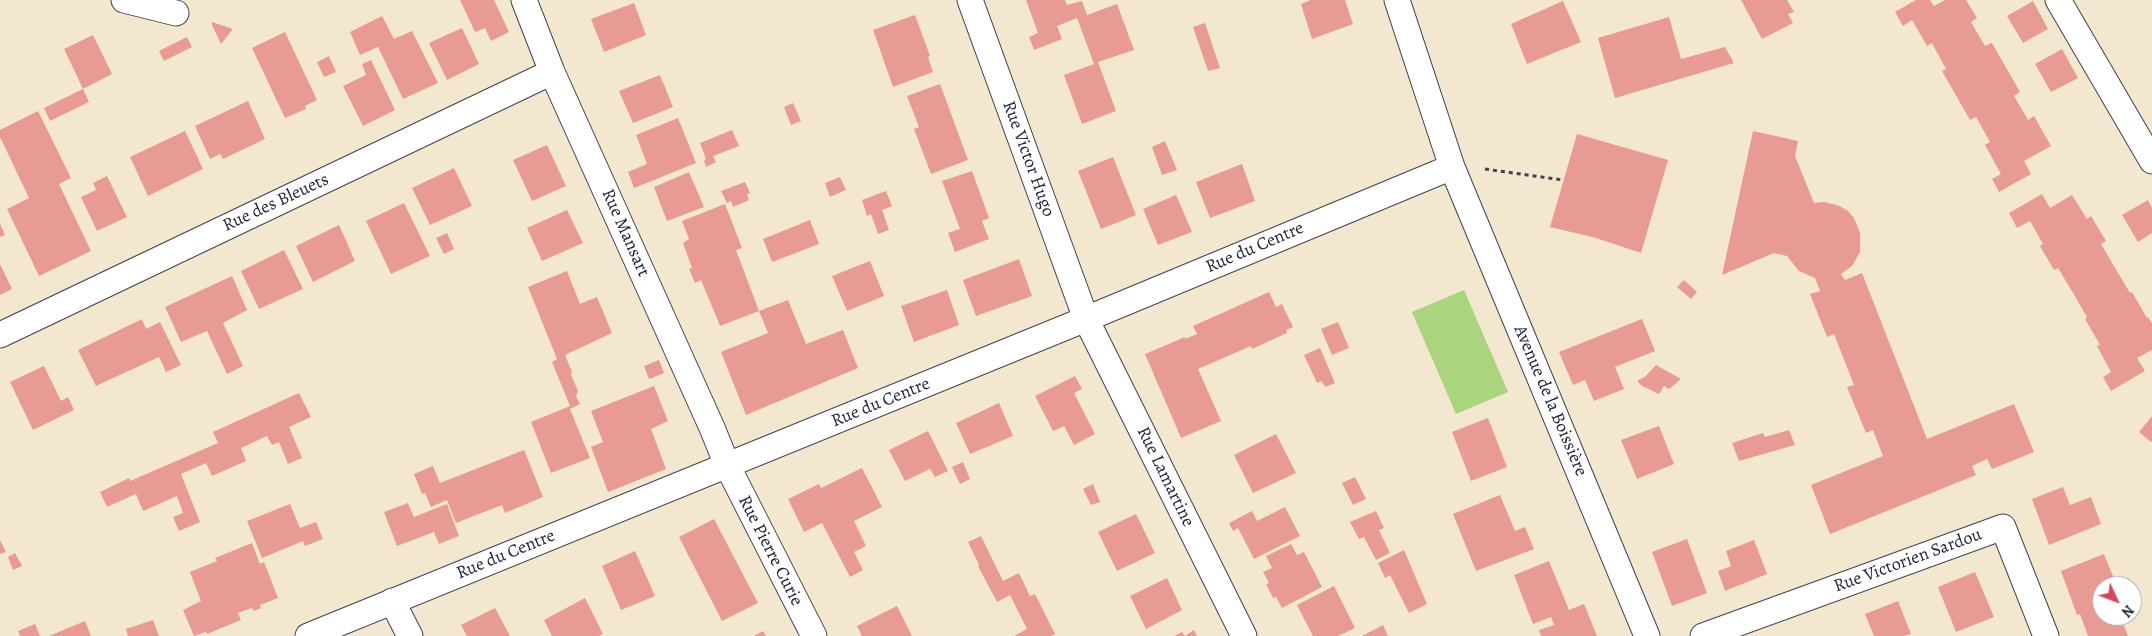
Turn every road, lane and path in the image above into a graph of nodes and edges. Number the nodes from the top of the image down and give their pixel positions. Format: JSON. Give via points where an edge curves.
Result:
{"nodes":[{"id":1,"x":124,"y":0,"type":"edge"},
{"id":2,"x":524,"y":0,"type":"edge"},
{"id":3,"x":970,"y":0,"type":"edge"},
{"id":4,"x":1397,"y":0,"type":"edge"},
{"id":5,"x":2058,"y":0,"type":"edge"},
{"id":6,"x":176,"y":13,"type":"dead end"},
{"id":7,"x":552,"y":72,"type":"junction"},
{"id":8,"x":2142,"y":123,"type":"edge"},
{"id":9,"x":2152,"y":161,"type":"edge"},
{"id":10,"x":1452,"y":166,"type":"junction"},
{"id":11,"x":1563,"y":180,"type":"dead end"},
{"id":12,"x":1086,"y":319,"type":"junction"},
{"id":13,"x":0,"y":334,"type":"edge"},
{"id":14,"x":727,"y":465,"type":"junction"},
{"id":15,"x":392,"y":601,"type":"junction"},
{"id":16,"x":308,"y":636,"type":"edge"},
{"id":17,"x":410,"y":636,"type":"edge"},
{"id":18,"x":814,"y":636,"type":"edge"},
{"id":19,"x":1244,"y":636,"type":"edge"},
{"id":20,"x":1647,"y":636,"type":"edge"},
{"id":21,"x":1703,"y":636,"type":"edge"},
{"id":22,"x":2046,"y":636,"type":"edge"}],
"edges":[{"from":1,"to":6,"type":"street"},
{"from":2,"to":7,"type":"street","name":"Rue Mansart"},
{"from":3,"to":12,"type":"street","name":"Rue Victor Hugo"},
{"from":4,"to":10,"type":"street","name":"Avenue de la Boissière"},
{"from":5,"to":8,"type":"street"},
{"from":7,"to":13,"type":"street","name":"Rue des Bleuets"},
{"from":7,"to":14,"type":"street","name":"Rue Mansart"},
{"from":8,"to":9,"type":"street"},
{"from":10,"to":11,"type":"path"},
{"from":10,"to":12,"type":"street","name":"Rue du Centre"},
{"from":10,"to":20,"type":"street","name":"Avenue de la Boissière"},
{"from":12,"to":14,"type":"street","name":"Rue du Centre"},
{"from":12,"to":19,"type":"street","name":"Rue Lamartine"},
{"from":14,"to":15,"type":"street","name":"Rue du Centre"},
{"from":14,"to":18,"type":"street","name":"Rue Pierre Curie"},
{"from":15,"to":16,"type":"street","name":"Rue du Centre"},
{"from":15,"to":17,"type":"street"},
{"from":21,"to":22,"type":"street","name":"Rue Victorien Sardou","via":[[2003,527]]}]}
